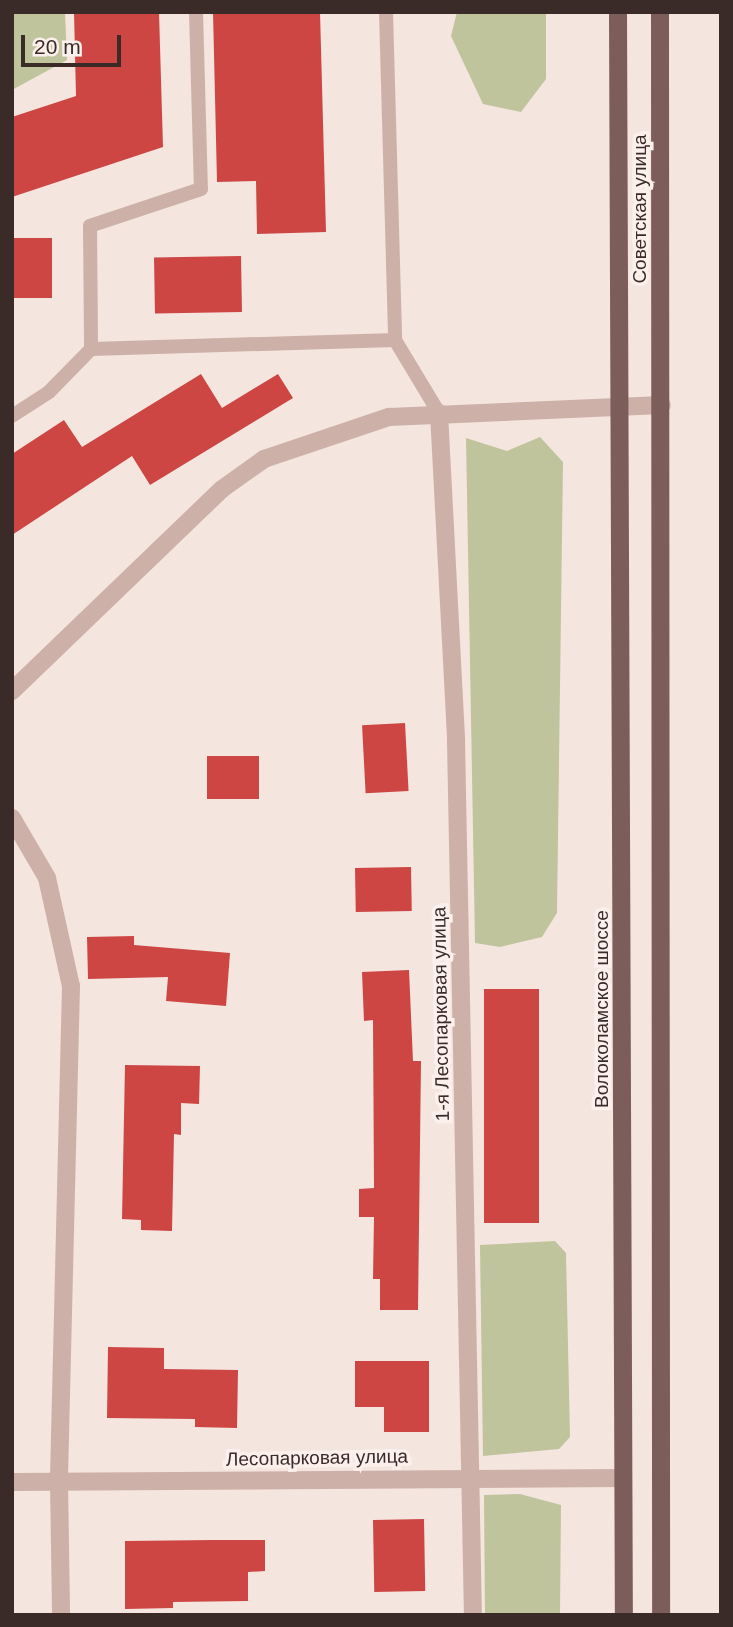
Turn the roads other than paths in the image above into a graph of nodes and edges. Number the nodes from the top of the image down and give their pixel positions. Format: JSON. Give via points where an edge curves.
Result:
{"nodes":[{"id":1,"x":196,"y":12,"type":"edge"},
{"id":2,"x":386,"y":12,"type":"edge"},
{"id":3,"x":618,"y":12,"type":"edge"},
{"id":4,"x":660,"y":12,"type":"edge"},
{"id":5,"x":395,"y":340,"type":"junction"},
{"id":6,"x":91,"y":349,"type":"junction"},
{"id":7,"x":622,"y":404,"type":"junction"},
{"id":8,"x":662,"y":405,"type":"junction"},
{"id":9,"x":439,"y":413,"type":"junction"},
{"id":10,"x":12,"y":416,"type":"edge"},
{"id":11,"x":12,"y":691,"type":"edge"},
{"id":12,"x":12,"y":818,"type":"edge"},
{"id":13,"x":471,"y":1478,"type":"junction"},
{"id":14,"x":623,"y":1478,"type":"junction"},
{"id":15,"x":12,"y":1482,"type":"edge"},
{"id":16,"x":59,"y":1482,"type":"junction"},
{"id":17,"x":61,"y":1615,"type":"edge"},
{"id":18,"x":473,"y":1615,"type":"edge"},
{"id":19,"x":624,"y":1615,"type":"edge"},
{"id":20,"x":661,"y":1615,"type":"edge"}],
"edges":[{"from":1,"to":6,"type":"lane","via":[[201,189],[90,226]]},
{"from":2,"to":5,"type":"lane"},
{"from":3,"to":7,"type":"main road","name":"Советская улица"},
{"from":4,"to":8,"type":"main road","name":"Советская улица"},
{"from":5,"to":6,"type":"lane"},
{"from":5,"to":9,"type":"lane"},
{"from":6,"to":10,"type":"lane","via":[[49,392]]},
{"from":7,"to":8,"type":"street"},
{"from":7,"to":9,"type":"street"},
{"from":7,"to":14,"type":"main road","name":"Волоколамское шоссе"},
{"from":8,"to":20,"type":"main road"},
{"from":9,"to":11,"type":"street","via":[[389,417],[264,459],[222,489]]},
{"from":9,"to":13,"type":"street","name":"1-я Лесопарковая улица","via":[[456,741]]},
{"from":12,"to":16,"type":"street","via":[[47,878],[71,986]]},
{"from":13,"to":14,"type":"street","name":"Лесопарковая улица"},
{"from":13,"to":16,"type":"street","name":"Лесопарковая улица"},
{"from":13,"to":18,"type":"street","name":"1-я Лесопарковая улица"},
{"from":14,"to":19,"type":"main road","name":"Волоколамское шоссе"},
{"from":15,"to":16,"type":"street","name":"Лесопарковая улица"},
{"from":16,"to":17,"type":"street"}]}
